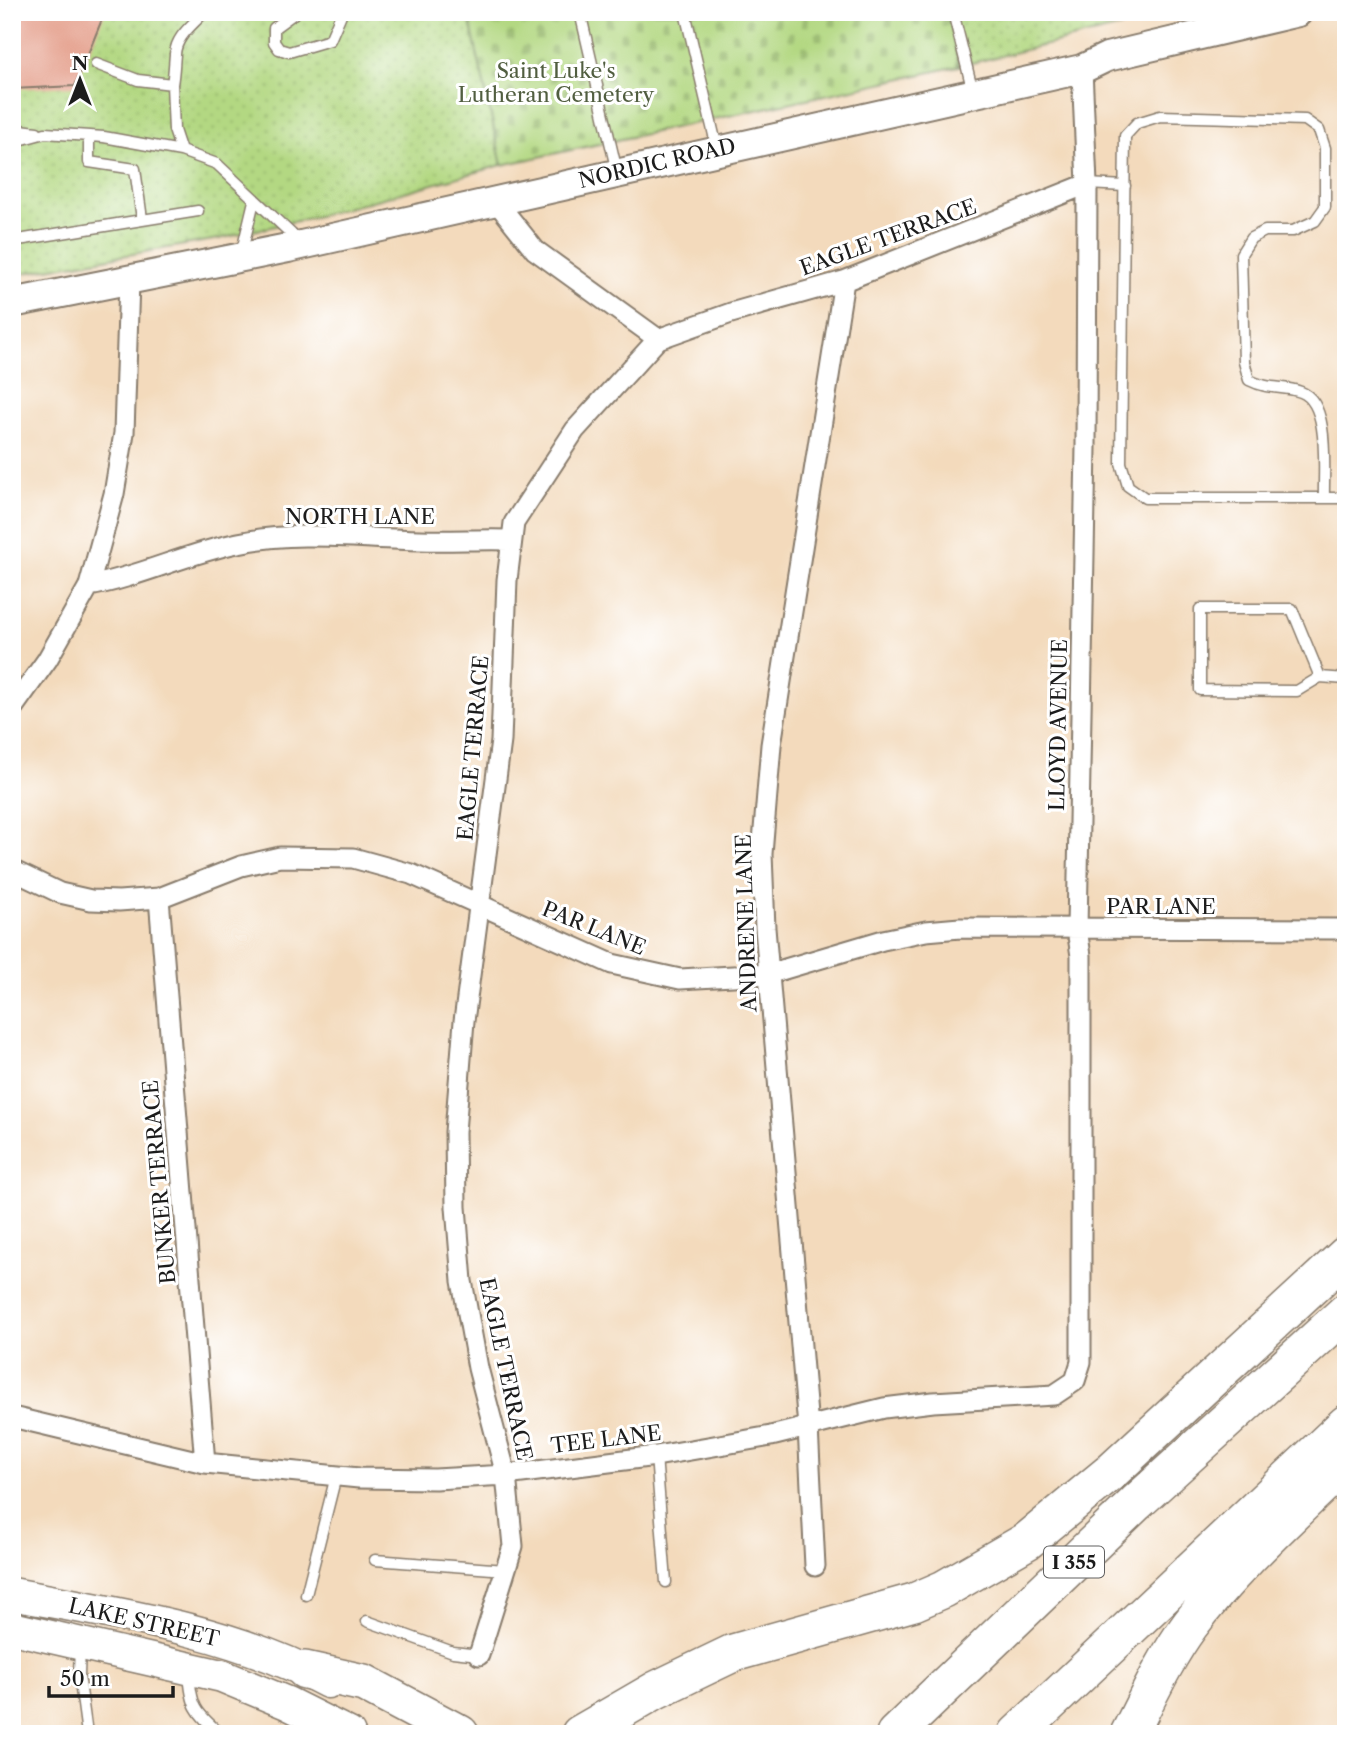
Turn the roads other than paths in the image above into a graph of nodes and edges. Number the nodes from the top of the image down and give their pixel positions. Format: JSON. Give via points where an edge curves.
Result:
{"nodes":[{"id":1,"x":204,"y":12,"type":"edge"},
{"id":2,"x":296,"y":12,"type":"edge"},
{"id":3,"x":342,"y":12,"type":"edge"},
{"id":4,"x":580,"y":12,"type":"edge"},
{"id":5,"x":685,"y":12,"type":"edge"},
{"id":6,"x":953,"y":12,"type":"edge"},
{"id":7,"x":1298,"y":12,"type":"edge"},
{"id":8,"x":96,"y":64,"type":"dead end"},
{"id":9,"x":1082,"y":69,"type":"junction"},
{"id":10,"x":172,"y":83,"type":"junction"},
{"id":11,"x":973,"y":93,"type":"junction"},
{"id":12,"x":12,"y":129,"type":"edge"},
{"id":13,"x":44,"y":133,"type":"junction"},
{"id":14,"x":89,"y":136,"type":"junction"},
{"id":15,"x":12,"y":142,"type":"edge"},
{"id":16,"x":718,"y":150,"type":"junction"},
{"id":17,"x":181,"y":151,"type":"junction"},
{"id":18,"x":617,"y":172,"type":"junction"},
{"id":19,"x":1087,"y":184,"type":"junction"},
{"id":20,"x":1125,"y":186,"type":"junction"},
{"id":21,"x":495,"y":200,"type":"junction"},
{"id":22,"x":254,"y":201,"type":"junction"},
{"id":23,"x":198,"y":211,"type":"dead end"},
{"id":24,"x":142,"y":219,"type":"junction"},
{"id":25,"x":12,"y":241,"type":"edge"},
{"id":26,"x":303,"y":244,"type":"junction"},
{"id":27,"x":241,"y":258,"type":"junction"},
{"id":28,"x":129,"y":281,"type":"junction"},
{"id":29,"x":844,"y":281,"type":"junction"},
{"id":30,"x":12,"y":303,"type":"edge"},
{"id":31,"x":658,"y":339,"type":"junction"},
{"id":32,"x":1324,"y":498,"type":"junction"},
{"id":33,"x":1346,"y":498,"type":"edge"},
{"id":34,"x":512,"y":540,"type":"junction"},
{"id":35,"x":89,"y":586,"type":"junction"},
{"id":36,"x":1320,"y":677,"type":"junction"},
{"id":37,"x":1346,"y":679,"type":"edge"},
{"id":38,"x":12,"y":709,"type":"edge"},
{"id":39,"x":12,"y":870,"type":"edge"},
{"id":40,"x":159,"y":898,"type":"junction"},
{"id":41,"x":479,"y":906,"type":"junction"},
{"id":42,"x":1077,"y":929,"type":"junction"},
{"id":43,"x":1346,"y":929,"type":"edge"},
{"id":44,"x":768,"y":974,"type":"junction"},
{"id":45,"x":1346,"y":1255,"type":"edge"},
{"id":46,"x":1346,"y":1312,"type":"edge"},
{"id":47,"x":1076,"y":1381,"type":"joint"},
{"id":48,"x":12,"y":1417,"type":"edge"},
{"id":49,"x":1346,"y":1424,"type":"edge"},
{"id":50,"x":808,"y":1427,"type":"junction"},
{"id":51,"x":656,"y":1456,"type":"junction"},
{"id":52,"x":205,"y":1462,"type":"junction"},
{"id":53,"x":1346,"y":1462,"type":"edge"},
{"id":54,"x":506,"y":1475,"type":"junction"},
{"id":55,"x":336,"y":1476,"type":"junction"},
{"id":56,"x":1255,"y":1531,"type":"junction"},
{"id":57,"x":374,"y":1560,"type":"dead end"},
{"id":58,"x":815,"y":1566,"type":"dead end"},
{"id":59,"x":505,"y":1570,"type":"junction"},
{"id":60,"x":666,"y":1582,"type":"dead end"},
{"id":61,"x":12,"y":1594,"type":"edge"},
{"id":62,"x":306,"y":1595,"type":"dead end"},
{"id":63,"x":367,"y":1621,"type":"dead end"},
{"id":64,"x":12,"y":1628,"type":"edge"},
{"id":65,"x":80,"y":1642,"type":"junction"},
{"id":66,"x":479,"y":1655,"type":"joint"},
{"id":67,"x":189,"y":1668,"type":"junction"},
{"id":68,"x":305,"y":1670,"type":"junction"},
{"id":69,"x":87,"y":1734,"type":"edge"},
{"id":70,"x":221,"y":1734,"type":"edge"},
{"id":71,"x":349,"y":1734,"type":"edge"},
{"id":72,"x":425,"y":1734,"type":"edge"},
{"id":73,"x":460,"y":1734,"type":"edge"},
{"id":74,"x":580,"y":1734,"type":"edge"},
{"id":75,"x":895,"y":1734,"type":"edge"},
{"id":76,"x":1017,"y":1734,"type":"edge"},
{"id":77,"x":1129,"y":1734,"type":"edge"}],
"edges":[{"from":1,"to":10,"type":"lane","via":[[185,30],[174,52]]},
{"from":2,"to":3,"type":"lane","via":[[274,28],[279,49],[289,52],[330,40]]},
{"from":4,"to":18,"type":"lane"},
{"from":5,"to":16,"type":"lane"},
{"from":6,"to":11,"type":"lane"},
{"from":7,"to":9,"type":"street","name":"NORDIC ROAD","via":[[1107,57]]},
{"from":8,"to":10,"type":"lane","via":[[138,80]]},
{"from":9,"to":11,"type":"street","name":"NORDIC ROAD"},
{"from":9,"to":19,"type":"street","name":"LLOYD AVENUE"},
{"from":10,"to":17,"type":"lane","via":[[174,130]]},
{"from":11,"to":16,"type":"street","name":"NORDIC ROAD"},
{"from":12,"to":13,"type":"lane"},
{"from":13,"to":14,"type":"lane"},
{"from":13,"to":15,"type":"lane"},
{"from":14,"to":17,"type":"lane"},
{"from":14,"to":24,"type":"lane","via":[[89,162],[135,169]]},
{"from":16,"to":18,"type":"street","name":"NORDIC ROAD"},
{"from":17,"to":22,"type":"lane","via":[[217,163]]},
{"from":18,"to":21,"type":"street","name":"NORDIC ROAD"},
{"from":19,"to":20,"type":"lane"},
{"from":19,"to":29,"type":"street","name":"EAGLE TERRACE"},
{"from":19,"to":42,"type":"street","name":"LLOYD AVENUE"},
{"from":20,"to":32,"type":"lane","via":[[1121,463],[1128,486],[1145,498]]},
{"from":20,"to":32,"type":"lane","via":[[1125,136],[1137,122],[1160,116],[1305,120],[1319,130],[1325,148],[1325,207],[1315,221],[1293,231],[1265,231],[1251,238],[1241,254],[1244,362],[1250,380],[1266,389],[1302,392],[1314,401],[1323,423]]},
{"from":21,"to":26,"type":"street","name":"NORDIC ROAD"},
{"from":21,"to":31,"type":"street","via":[[535,250]]},
{"from":22,"to":26,"type":"lane"},
{"from":22,"to":27,"type":"lane"},
{"from":23,"to":24,"type":"lane"},
{"from":24,"to":25,"type":"lane"},
{"from":26,"to":27,"type":"street","name":"NORDIC ROAD"},
{"from":27,"to":28,"type":"street","name":"NORDIC ROAD"},
{"from":28,"to":30,"type":"street","name":"NORDIC ROAD"},
{"from":28,"to":35,"type":"street","via":[[124,433],[114,494]]},
{"from":29,"to":31,"type":"street","name":"EAGLE TERRACE"},
{"from":29,"to":44,"type":"street","name":"ANDRENE LANE","via":[[771,745],[762,854]]},
{"from":31,"to":34,"type":"street","name":"EAGLE TERRACE","via":[[603,397],[550,464],[514,523]]},
{"from":32,"to":33,"type":"lane"},
{"from":34,"to":35,"type":"street","name":"NORTH LANE","via":[[344,535],[239,542],[128,579]]},
{"from":34,"to":41,"type":"street","name":"EAGLE TERRACE","via":[[501,741]]},
{"from":35,"to":38,"type":"street","via":[[47,660]]},
{"from":36,"to":36,"type":"lane","via":[[1297,691],[1200,690],[1200,609],[1292,609]]},
{"from":36,"to":37,"type":"lane"},
{"from":39,"to":40,"type":"street","name":"PAR LANE","via":[[36,884],[92,900]]},
{"from":40,"to":41,"type":"street","name":"PAR LANE","via":[[242,866],[313,855],[384,864]]},
{"from":40,"to":52,"type":"street","name":"BUNKER TERRACE"},
{"from":41,"to":44,"type":"street","name":"PAR LANE","via":[[585,953],[645,973],[680,979]]},
{"from":41,"to":54,"type":"street","name":"EAGLE TERRACE","via":[[458,1074],[456,1207],[471,1337]]},
{"from":42,"to":43,"type":"street","name":"PAR LANE"},
{"from":42,"to":44,"type":"street","name":"PAR LANE","via":[[926,931]]},
{"from":42,"to":47,"type":"street","name":"LLOYD AVENUE","via":[[1081,956],[1081,1363]]},
{"from":44,"to":50,"type":"street","name":"ANDRENE LANE"},
{"from":45,"to":74,"type":"highway","via":[[1231,1363],[1027,1541],[914,1602],[733,1653]]},
{"from":46,"to":75,"type":"highway","number":"I 355","via":[[1126,1513]]},
{"from":47,"to":50,"type":"street","name":"TEE LANE","via":[[1054,1395],[884,1408]]},
{"from":48,"to":52,"type":"street","name":"TEE LANE"},
{"from":49,"to":56,"type":"highway"},
{"from":50,"to":51,"type":"street","name":"TEE LANE"},
{"from":50,"to":58,"type":"street","name":"ANDRENE LANE"},
{"from":51,"to":54,"type":"street","name":"TEE LANE"},
{"from":51,"to":60,"type":"lane"},
{"from":52,"to":55,"type":"street","name":"TEE LANE"},
{"from":53,"to":56,"type":"highway"},
{"from":54,"to":55,"type":"street","name":"TEE LANE","via":[[436,1479]]},
{"from":54,"to":59,"type":"street","name":"EAGLE TERRACE","via":[[513,1546]]},
{"from":55,"to":62,"type":"lane"},
{"from":56,"to":76,"type":"highway"},
{"from":56,"to":77,"type":"highway","via":[[1164,1664]]},
{"from":57,"to":59,"type":"lane"},
{"from":59,"to":66,"type":"street","name":"EAGLE TERRACE"},
{"from":61,"to":68,"type":"main road","name":"LAKE STREET","via":[[191,1629]]},
{"from":63,"to":66,"type":"lane","via":[[453,1652]]},
{"from":64,"to":65,"type":"main road","name":"LAKE STREET"},
{"from":65,"to":67,"type":"main road","name":"LAKE STREET"},
{"from":65,"to":69,"type":"lane","via":[[79,1675]]},
{"from":67,"to":70,"type":"lane","via":[[191,1701],[199,1716]]},
{"from":67,"to":71,"type":"main road","name":"LAKE STREET","via":[[222,1676]]},
{"from":68,"to":72,"type":"main road","name":"LAKE STREET"},
{"from":68,"to":73,"type":"highway","via":[[364,1683]]}]}
